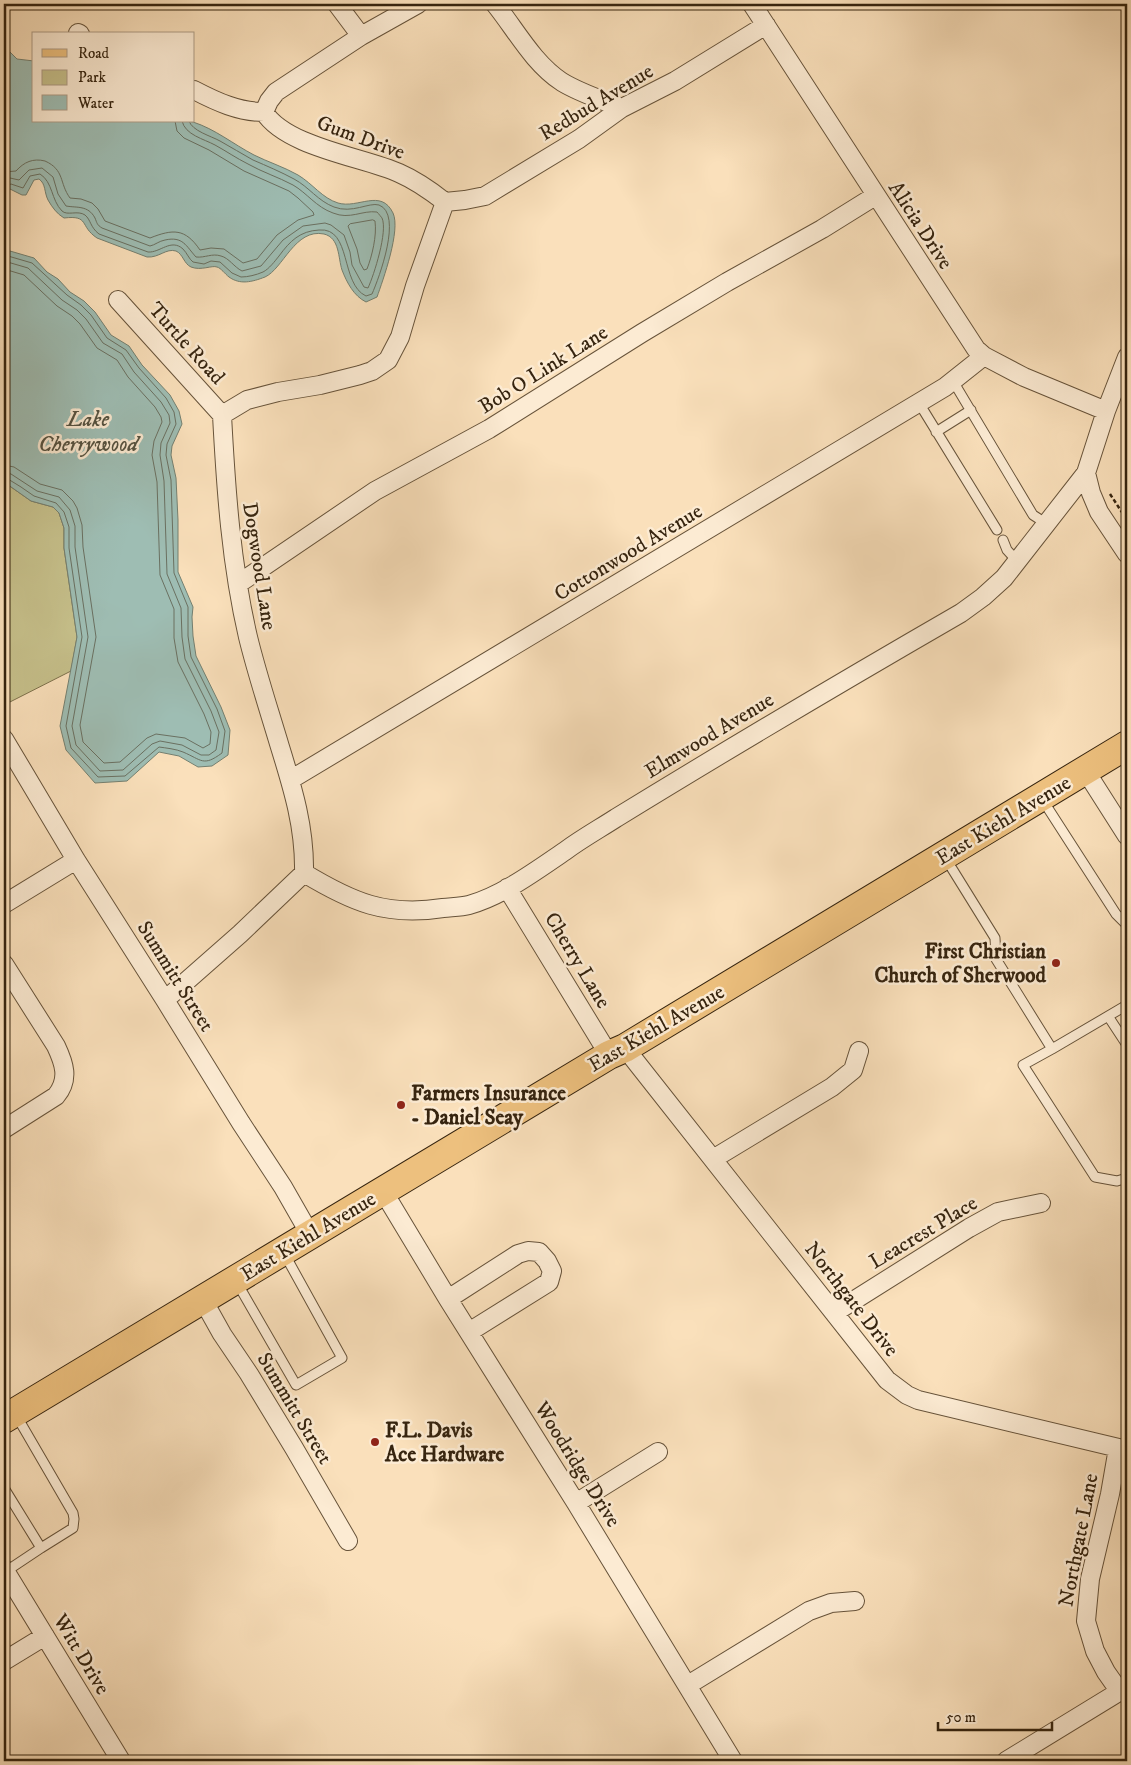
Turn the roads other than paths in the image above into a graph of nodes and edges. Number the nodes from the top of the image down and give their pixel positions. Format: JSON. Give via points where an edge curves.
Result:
{"nodes":[{"id":1,"x":336,"y":4,"type":"edge"},
{"id":2,"x":418,"y":4,"type":"edge"},
{"id":3,"x":495,"y":4,"type":"edge"},
{"id":4,"x":752,"y":4,"type":"edge"},
{"id":5,"x":766,"y":25,"type":"junction"},
{"id":6,"x":361,"y":36,"type":"junction"},
{"id":7,"x":195,"y":90,"type":"edge"},
{"id":8,"x":622,"y":108,"type":"junction"},
{"id":9,"x":264,"y":112,"type":"junction"},
{"id":10,"x":875,"y":196,"type":"junction"},
{"id":11,"x":445,"y":202,"type":"junction"},
{"id":12,"x":118,"y":300,"type":"dead end"},
{"id":13,"x":984,"y":356,"type":"junction"},
{"id":14,"x":1127,"y":357,"type":"edge"},
{"id":15,"x":953,"y":381,"type":"junction"},
{"id":16,"x":919,"y":404,"type":"junction"},
{"id":17,"x":971,"y":410,"type":"junction"},
{"id":18,"x":1106,"y":410,"type":"junction"},
{"id":19,"x":222,"y":415,"type":"junction"},
{"id":20,"x":936,"y":432,"type":"junction"},
{"id":21,"x":1086,"y":473,"type":"junction"},
{"id":22,"x":1047,"y":524,"type":"junction"},
{"id":23,"x":997,"y":530,"type":"dead end"},
{"id":24,"x":1003,"y":540,"type":"dead end"},
{"id":25,"x":1127,"y":554,"type":"edge"},
{"id":26,"x":1018,"y":562,"type":"junction"},
{"id":27,"x":238,"y":584,"type":"junction"},
{"id":28,"x":4,"y":739,"type":"edge"},
{"id":29,"x":1127,"y":744,"type":"edge"},
{"id":30,"x":1085,"y":770,"type":"junction"},
{"id":31,"x":290,"y":780,"type":"junction"},
{"id":32,"x":1040,"y":797,"type":"junction"},
{"id":33,"x":1127,"y":836,"type":"edge"},
{"id":34,"x":944,"y":855,"type":"junction"},
{"id":35,"x":76,"y":860,"type":"junction"},
{"id":36,"x":304,"y":873,"type":"junction"},
{"id":37,"x":507,"y":888,"type":"junction"},
{"id":38,"x":4,"y":904,"type":"edge"},
{"id":39,"x":1127,"y":925,"type":"edge"},
{"id":40,"x":4,"y":964,"type":"edge"},
{"id":41,"x":165,"y":1000,"type":"junction"},
{"id":42,"x":1127,"y":1005,"type":"edge"},
{"id":43,"x":1108,"y":1016,"type":"junction"},
{"id":44,"x":1127,"y":1045,"type":"edge"},
{"id":45,"x":1052,"y":1049,"type":"junction"},
{"id":46,"x":859,"y":1051,"type":"dead end"},
{"id":47,"x":617,"y":1052,"type":"junction"},
{"id":48,"x":4,"y":1129,"type":"edge"},
{"id":49,"x":713,"y":1159,"type":"junction"},
{"id":50,"x":1127,"y":1178,"type":"edge"},
{"id":51,"x":383,"y":1191,"type":"junction"},
{"id":52,"x":1041,"y":1203,"type":"dead end"},
{"id":53,"x":310,"y":1236,"type":"junction"},
{"id":54,"x":284,"y":1252,"type":"junction"},
{"id":55,"x":236,"y":1280,"type":"junction"},
{"id":56,"x":448,"y":1298,"type":"junction"},
{"id":57,"x":203,"y":1300,"type":"junction"},
{"id":58,"x":834,"y":1313,"type":"junction"},
{"id":59,"x":469,"y":1332,"type":"junction"},
{"id":60,"x":9,"y":1416,"type":"edge"},
{"id":61,"x":1123,"y":1449,"type":"edge"},
{"id":62,"x":658,"y":1452,"type":"dead end"},
{"id":63,"x":4,"y":1488,"type":"edge"},
{"id":64,"x":576,"y":1502,"type":"junction"},
{"id":65,"x":348,"y":1541,"type":"dead end"},
{"id":66,"x":41,"y":1548,"type":"junction"},
{"id":67,"x":4,"y":1570,"type":"edge"},
{"id":68,"x":855,"y":1601,"type":"dead end"},
{"id":69,"x":45,"y":1636,"type":"junction"},
{"id":70,"x":4,"y":1661,"type":"edge"},
{"id":71,"x":688,"y":1685,"type":"junction"},
{"id":72,"x":1124,"y":1689,"type":"edge"},
{"id":73,"x":121,"y":1761,"type":"edge"},
{"id":74,"x":733,"y":1761,"type":"edge"},
{"id":75,"x":1006,"y":1761,"type":"edge"}],
"edges":[{"from":1,"to":6,"type":"street"},
{"from":2,"to":6,"type":"street"},
{"from":3,"to":8,"type":"street","via":[[544,68],[562,82]]},
{"from":4,"to":5,"type":"street","name":"Alicia Drive"},
{"from":5,"to":8,"type":"street","name":"Redbud Avenue","via":[[675,81]]},
{"from":5,"to":10,"type":"street","name":"Alicia Drive"},
{"from":6,"to":9,"type":"street","via":[[276,92]]},
{"from":7,"to":9,"type":"street","via":[[247,112]]},
{"from":8,"to":11,"type":"street","name":"Redbud Avenue","via":[[579,139],[485,196]]},
{"from":9,"to":11,"type":"street","name":"Gum Drive","via":[[275,126],[308,143],[400,173]]},
{"from":10,"to":13,"type":"street","name":"Alicia Drive","via":[[965,335]]},
{"from":10,"to":27,"type":"street","name":"Bob O Link Lane","via":[[642,333],[489,429],[375,491]]},
{"from":11,"to":19,"type":"street","via":[[400,337],[388,360],[360,375],[247,400]]},
{"from":12,"to":19,"type":"street","name":"Turtle Road"},
{"from":13,"to":15,"type":"street","name":"Cottonwood Avenue"},
{"from":13,"to":18,"type":"street","name":"Alicia Drive","via":[[1024,377]]},
{"from":14,"to":18,"type":"street"},
{"from":15,"to":16,"type":"street","name":"Cottonwood Avenue"},
{"from":15,"to":17,"type":"lane"},
{"from":16,"to":20,"type":"lane"},
{"from":16,"to":31,"type":"street","name":"Cottonwood Avenue"},
{"from":17,"to":20,"type":"lane"},
{"from":17,"to":22,"type":"lane","via":[[1033,515]]},
{"from":18,"to":21,"type":"street"},
{"from":19,"to":27,"type":"street","name":"Dogwood Lane","via":[[225,488]]},
{"from":20,"to":23,"type":"lane"},
{"from":21,"to":22,"type":"street","name":"Elmwood Avenue"},
{"from":21,"to":25,"type":"street","via":[[1099,512]]},
{"from":22,"to":26,"type":"street","name":"Elmwood Avenue"},
{"from":24,"to":26,"type":"lane"},
{"from":26,"to":37,"type":"street","name":"Elmwood Avenue","via":[[983,597],[961,613],[742,741]]},
{"from":27,"to":31,"type":"street","name":"Dogwood Lane","via":[[248,637]]},
{"from":28,"to":35,"type":"street","name":"Summitt Street"},
{"from":29,"to":30,"type":"main road","name":"East Kiehl Avenue"},
{"from":30,"to":32,"type":"main road","name":"East Kiehl Avenue"},
{"from":30,"to":33,"type":"street"},
{"from":31,"to":36,"type":"street","name":"Dogwood Lane","via":[[302,826]]},
{"from":32,"to":34,"type":"main road","name":"East Kiehl Avenue"},
{"from":32,"to":39,"type":"lane","via":[[1116,914]]},
{"from":34,"to":45,"type":"lane","via":[[995,938],[996,958]]},
{"from":34,"to":47,"type":"main road","name":"East Kiehl Avenue"},
{"from":35,"to":38,"type":"street"},
{"from":35,"to":41,"type":"street","name":"Summitt Street"},
{"from":36,"to":37,"type":"street","name":"Elmwood Avenue","via":[[348,898],[397,911],[434,910],[470,904]]},
{"from":36,"to":41,"type":"street"},
{"from":37,"to":47,"type":"street","name":"Cherry Lane"},
{"from":40,"to":48,"type":"street","via":[[56,1046],[66,1073],[56,1096]]},
{"from":41,"to":53,"type":"street","name":"Summitt Street","via":[[283,1187]]},
{"from":42,"to":43,"type":"lane"},
{"from":43,"to":44,"type":"lane"},
{"from":43,"to":45,"type":"lane"},
{"from":45,"to":50,"type":"lane","via":[[1023,1065],[1095,1177],[1117,1181]]},
{"from":46,"to":49,"type":"street","via":[[853,1070],[832,1087]]},
{"from":47,"to":49,"type":"street","name":"Northgate Drive"},
{"from":47,"to":51,"type":"main road","name":"East Kiehl Avenue"},
{"from":49,"to":58,"type":"street","name":"Northgate Drive"},
{"from":51,"to":53,"type":"main road","name":"East Kiehl Avenue"},
{"from":51,"to":56,"type":"street","name":"Woodridge Drive"},
{"from":52,"to":58,"type":"street","name":"Leacrest Place","via":[[998,1212]]},
{"from":53,"to":54,"type":"main road","name":"East Kiehl Avenue"},
{"from":54,"to":55,"type":"main road","name":"East Kiehl Avenue"},
{"from":54,"to":55,"type":"lane","via":[[342,1358],[296,1385]]},
{"from":55,"to":57,"type":"main road","name":"East Kiehl Avenue"},
{"from":56,"to":59,"type":"street","name":"Woodridge Drive"},
{"from":56,"to":59,"type":"street","via":[[518,1254],[539,1252],[547,1260],[552,1271],[549,1282]]},
{"from":57,"to":60,"type":"main road","name":"East Kiehl Avenue"},
{"from":57,"to":65,"type":"street","name":"Summitt Street"},
{"from":58,"to":61,"type":"street","name":"Northgate Drive","via":[[877,1369],[907,1395]]},
{"from":59,"to":64,"type":"street","name":"Woodridge Drive"},
{"from":60,"to":66,"type":"lane","via":[[73,1513],[73,1528]]},
{"from":61,"to":72,"type":"street","name":"Northgate Lane","via":[[1090,1579],[1086,1621],[1095,1651],[1106,1672]]},
{"from":62,"to":64,"type":"street"},
{"from":63,"to":66,"type":"lane"},
{"from":64,"to":71,"type":"street","name":"Woodridge Drive"},
{"from":66,"to":67,"type":"lane"},
{"from":67,"to":69,"type":"street","name":"Witt Drive"},
{"from":68,"to":71,"type":"street","via":[[831,1603],[809,1611]]},
{"from":69,"to":70,"type":"street"},
{"from":69,"to":73,"type":"street","name":"Witt Drive"},
{"from":71,"to":74,"type":"street","name":"Woodridge Drive"},
{"from":72,"to":75,"type":"street"}]}
